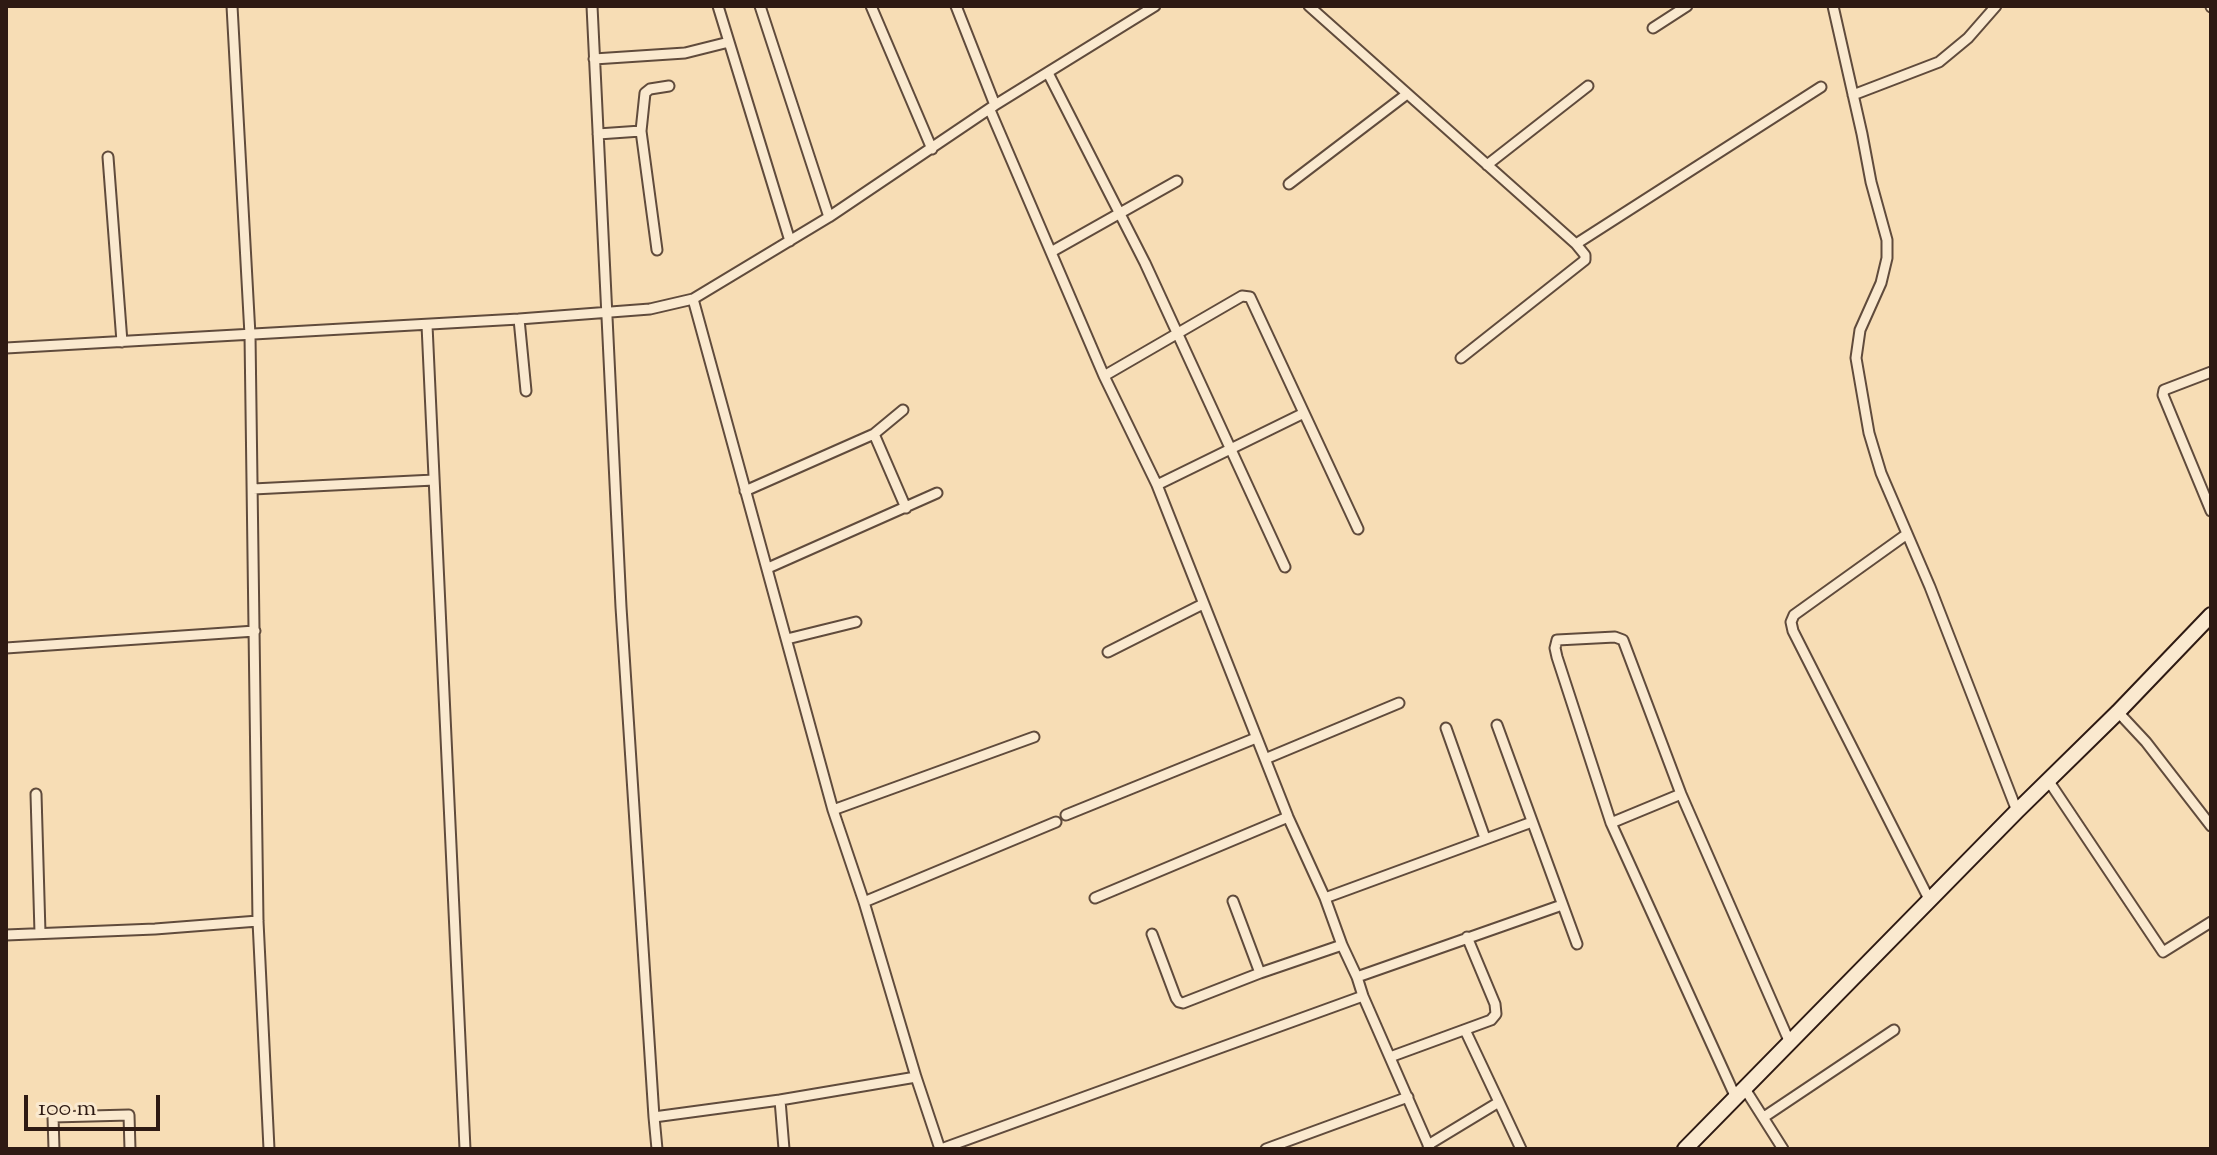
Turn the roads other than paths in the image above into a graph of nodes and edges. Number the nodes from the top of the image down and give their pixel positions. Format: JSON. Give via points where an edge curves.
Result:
{"nodes":[{"id":1,"x":232,"y":6,"type":"edge"},
{"id":2,"x":592,"y":6,"type":"edge"},
{"id":3,"x":718,"y":6,"type":"edge"},
{"id":4,"x":760,"y":6,"type":"edge"},
{"id":5,"x":871,"y":6,"type":"edge"},
{"id":6,"x":956,"y":6,"type":"edge"},
{"id":7,"x":1155,"y":6,"type":"edge"},
{"id":8,"x":1309,"y":6,"type":"edge"},
{"id":9,"x":1687,"y":6,"type":"edge"},
{"id":10,"x":1833,"y":6,"type":"edge"},
{"id":11,"x":1996,"y":6,"type":"edge"},
{"id":12,"x":1653,"y":28,"type":"dead end"},
{"id":13,"x":729,"y":42,"type":"junction"},
{"id":14,"x":594,"y":59,"type":"junction"},
{"id":15,"x":1048,"y":73,"type":"junction"},
{"id":16,"x":669,"y":86,"type":"dead end"},
{"id":17,"x":1588,"y":86,"type":"dead end"},
{"id":18,"x":1821,"y":87,"type":"dead end"},
{"id":19,"x":1407,"y":94,"type":"junction"},
{"id":20,"x":1853,"y":95,"type":"junction"},
{"id":21,"x":993,"y":108,"type":"junction"},
{"id":22,"x":641,"y":131,"type":"junction"},
{"id":23,"x":598,"y":134,"type":"junction"},
{"id":24,"x":932,"y":149,"type":"junction"},
{"id":25,"x":108,"y":157,"type":"dead end"},
{"id":26,"x":1487,"y":165,"type":"junction"},
{"id":27,"x":1177,"y":181,"type":"dead end"},
{"id":28,"x":1289,"y":184,"type":"dead end"},
{"id":29,"x":1120,"y":214,"type":"junction"},
{"id":30,"x":829,"y":217,"type":"junction"},
{"id":31,"x":790,"y":241,"type":"junction"},
{"id":32,"x":1576,"y":244,"type":"junction"},
{"id":33,"x":657,"y":250,"type":"dead end"},
{"id":34,"x":1051,"y":252,"type":"junction"},
{"id":35,"x":693,"y":299,"type":"junction"},
{"id":36,"x":606,"y":311,"type":"junction"},
{"id":37,"x":519,"y":319,"type":"junction"},
{"id":38,"x":427,"y":325,"type":"junction"},
{"id":39,"x":1176,"y":333,"type":"junction"},
{"id":40,"x":250,"y":335,"type":"junction"},
{"id":41,"x":122,"y":342,"type":"junction"},
{"id":42,"x":6,"y":348,"type":"edge"},
{"id":43,"x":1461,"y":358,"type":"dead end"},
{"id":44,"x":2211,"y":372,"type":"edge"},
{"id":45,"x":1104,"y":376,"type":"junction"},
{"id":46,"x":526,"y":391,"type":"dead end"},
{"id":47,"x":903,"y":410,"type":"dead end"},
{"id":48,"x":1304,"y":413,"type":"junction"},
{"id":49,"x":874,"y":434,"type":"junction"},
{"id":50,"x":1230,"y":449,"type":"junction"},
{"id":51,"x":434,"y":480,"type":"junction"},
{"id":52,"x":1157,"y":485,"type":"junction"},
{"id":53,"x":253,"y":489,"type":"junction"},
{"id":54,"x":745,"y":491,"type":"junction"},
{"id":55,"x":937,"y":493,"type":"dead end"},
{"id":56,"x":906,"y":508,"type":"junction"},
{"id":57,"x":2211,"y":511,"type":"edge"},
{"id":58,"x":1358,"y":529,"type":"dead end"},
{"id":59,"x":1907,"y":534,"type":"junction"},
{"id":60,"x":1285,"y":567,"type":"dead end"},
{"id":61,"x":768,"y":568,"type":"junction"},
{"id":62,"x":1203,"y":604,"type":"junction"},
{"id":63,"x":2211,"y":615,"type":"edge"},
{"id":64,"x":856,"y":622,"type":"dead end"},
{"id":65,"x":255,"y":631,"type":"junction"},
{"id":66,"x":787,"y":639,"type":"junction"},
{"id":67,"x":6,"y":648,"type":"edge"},
{"id":68,"x":1108,"y":652,"type":"dead end"},
{"id":69,"x":1399,"y":703,"type":"dead end"},
{"id":70,"x":2118,"y":712,"type":"junction"},
{"id":71,"x":1497,"y":725,"type":"dead end"},
{"id":72,"x":1446,"y":728,"type":"dead end"},
{"id":73,"x":1034,"y":737,"type":"dead end"},
{"id":74,"x":1256,"y":738,"type":"junction"},
{"id":75,"x":1265,"y":759,"type":"junction"},
{"id":76,"x":2048,"y":780,"type":"junction"},
{"id":77,"x":36,"y":794,"type":"dead end"},
{"id":78,"x":1681,"y":794,"type":"junction"},
{"id":79,"x":833,"y":810,"type":"junction"},
{"id":80,"x":2017,"y":811,"type":"junction"},
{"id":81,"x":1066,"y":815,"type":"dead end"},
{"id":82,"x":1288,"y":817,"type":"junction"},
{"id":83,"x":1056,"y":822,"type":"dead end"},
{"id":84,"x":1532,"y":822,"type":"junction"},
{"id":85,"x":1611,"y":823,"type":"junction"},
{"id":86,"x":2211,"y":826,"type":"edge"},
{"id":87,"x":1485,"y":838,"type":"junction"},
{"id":88,"x":1095,"y":898,"type":"dead end"},
{"id":89,"x":1325,"y":898,"type":"junction"},
{"id":90,"x":1233,"y":901,"type":"dead end"},
{"id":91,"x":1930,"y":901,"type":"junction"},
{"id":92,"x":864,"y":902,"type":"junction"},
{"id":93,"x":1562,"y":905,"type":"junction"},
{"id":94,"x":258,"y":921,"type":"junction"},
{"id":95,"x":2211,"y":922,"type":"edge"},
{"id":96,"x":40,"y":933,"type":"junction"},
{"id":97,"x":1152,"y":934,"type":"dead end"},
{"id":98,"x":6,"y":935,"type":"edge"},
{"id":99,"x":1467,"y":937,"type":"junction"},
{"id":100,"x":1577,"y":944,"type":"dead end"},
{"id":101,"x":1342,"y":945,"type":"junction"},
{"id":102,"x":1260,"y":973,"type":"junction"},
{"id":103,"x":1357,"y":977,"type":"junction"},
{"id":104,"x":1363,"y":996,"type":"junction"},
{"id":105,"x":1465,"y":1030,"type":"junction"},
{"id":106,"x":1894,"y":1030,"type":"dead end"},
{"id":107,"x":1790,"y":1043,"type":"junction"},
{"id":108,"x":1390,"y":1057,"type":"junction"},
{"id":109,"x":916,"y":1077,"type":"junction"},
{"id":110,"x":1741,"y":1093,"type":"junction"},
{"id":111,"x":1408,"y":1097,"type":"junction"},
{"id":112,"x":780,"y":1100,"type":"junction"},
{"id":113,"x":1499,"y":1102,"type":"junction"},
{"id":114,"x":654,"y":1117,"type":"junction"},
{"id":115,"x":1764,"y":1117,"type":"junction"},
{"id":116,"x":1429,"y":1147,"type":"edge"},
{"id":117,"x":54,"y":1149,"type":"edge"},
{"id":118,"x":130,"y":1149,"type":"edge"},
{"id":119,"x":269,"y":1149,"type":"edge"},
{"id":120,"x":465,"y":1149,"type":"edge"},
{"id":121,"x":657,"y":1149,"type":"edge"},
{"id":122,"x":784,"y":1149,"type":"edge"},
{"id":123,"x":940,"y":1149,"type":"edge"},
{"id":124,"x":1266,"y":1149,"type":"edge"},
{"id":125,"x":1521,"y":1149,"type":"edge"},
{"id":126,"x":1685,"y":1149,"type":"edge"},
{"id":127,"x":1783,"y":1149,"type":"edge"}],
"edges":[{"from":1,"to":40,"type":"street"},
{"from":2,"to":14,"type":"street"},
{"from":3,"to":13,"type":"street"},
{"from":4,"to":30,"type":"street"},
{"from":5,"to":24,"type":"street"},
{"from":6,"to":21,"type":"street"},
{"from":7,"to":15,"type":"street"},
{"from":8,"to":19,"type":"street"},
{"from":9,"to":12,"type":"street"},
{"from":10,"to":20,"type":"street"},
{"from":11,"to":20,"type":"street","via":[[1939,62]]},
{"from":13,"to":14,"type":"street","via":[[685,53]]},
{"from":13,"to":31,"type":"street"},
{"from":14,"to":23,"type":"street"},
{"from":15,"to":21,"type":"street"},
{"from":15,"to":29,"type":"street"},
{"from":16,"to":22,"type":"street","via":[[645,93]]},
{"from":17,"to":26,"type":"street"},
{"from":18,"to":32,"type":"street"},
{"from":19,"to":26,"type":"street"},
{"from":19,"to":28,"type":"street"},
{"from":20,"to":59,"type":"street","via":[[1887,240],[1881,283],[1860,330],[1856,358],[1869,433]]},
{"from":21,"to":24,"type":"street"},
{"from":21,"to":34,"type":"street"},
{"from":22,"to":23,"type":"street"},
{"from":22,"to":33,"type":"street"},
{"from":23,"to":36,"type":"street"},
{"from":24,"to":30,"type":"street"},
{"from":25,"to":41,"type":"street"},
{"from":26,"to":32,"type":"street"},
{"from":27,"to":29,"type":"street"},
{"from":29,"to":34,"type":"street"},
{"from":29,"to":39,"type":"street"},
{"from":30,"to":31,"type":"street"},
{"from":31,"to":35,"type":"street"},
{"from":32,"to":43,"type":"street","via":[[1585,260]]},
{"from":34,"to":45,"type":"street"},
{"from":35,"to":36,"type":"street","via":[[650,309]]},
{"from":35,"to":54,"type":"street"},
{"from":36,"to":37,"type":"street"},
{"from":36,"to":114,"type":"street"},
{"from":37,"to":38,"type":"street"},
{"from":37,"to":46,"type":"street"},
{"from":38,"to":40,"type":"street"},
{"from":38,"to":51,"type":"street"},
{"from":39,"to":45,"type":"street"},
{"from":39,"to":48,"type":"street","via":[[1242,296],[1250,297]]},
{"from":39,"to":50,"type":"street"},
{"from":40,"to":41,"type":"street"},
{"from":40,"to":53,"type":"street"},
{"from":41,"to":42,"type":"street"},
{"from":44,"to":57,"type":"street","via":[[2164,390],[2163,395]]},
{"from":45,"to":52,"type":"street"},
{"from":47,"to":49,"type":"street"},
{"from":48,"to":50,"type":"street"},
{"from":48,"to":58,"type":"street"},
{"from":49,"to":54,"type":"street"},
{"from":49,"to":56,"type":"street"},
{"from":50,"to":52,"type":"street"},
{"from":50,"to":60,"type":"street"},
{"from":51,"to":53,"type":"street"},
{"from":51,"to":120,"type":"street"},
{"from":52,"to":62,"type":"street"},
{"from":53,"to":65,"type":"street"},
{"from":54,"to":61,"type":"street"},
{"from":55,"to":56,"type":"street"},
{"from":56,"to":61,"type":"street"},
{"from":59,"to":80,"type":"street"},
{"from":59,"to":91,"type":"street","via":[[1791,622]]},
{"from":61,"to":66,"type":"street"},
{"from":62,"to":68,"type":"street"},
{"from":62,"to":74,"type":"street"},
{"from":63,"to":70,"type":"main road"},
{"from":64,"to":66,"type":"street"},
{"from":65,"to":67,"type":"street"},
{"from":65,"to":94,"type":"street"},
{"from":66,"to":79,"type":"street"},
{"from":69,"to":75,"type":"street"},
{"from":70,"to":76,"type":"main road"},
{"from":70,"to":86,"type":"street"},
{"from":71,"to":84,"type":"street"},
{"from":72,"to":87,"type":"street"},
{"from":73,"to":79,"type":"street"},
{"from":74,"to":75,"type":"street"},
{"from":74,"to":81,"type":"street"},
{"from":75,"to":82,"type":"street"},
{"from":76,"to":80,"type":"main road"},
{"from":76,"to":95,"type":"street","via":[[2163,952]]},
{"from":77,"to":96,"type":"street"},
{"from":78,"to":85,"type":"street"},
{"from":78,"to":85,"type":"street","via":[[1623,640],[1557,640],[1557,657]]},
{"from":78,"to":107,"type":"street"},
{"from":79,"to":92,"type":"street"},
{"from":80,"to":91,"type":"main road"},
{"from":82,"to":88,"type":"street"},
{"from":82,"to":89,"type":"street"},
{"from":83,"to":92,"type":"street"},
{"from":84,"to":87,"type":"street"},
{"from":84,"to":93,"type":"street"},
{"from":85,"to":110,"type":"street"},
{"from":87,"to":89,"type":"street"},
{"from":89,"to":101,"type":"street"},
{"from":90,"to":102,"type":"street"},
{"from":91,"to":107,"type":"main road"},
{"from":92,"to":109,"type":"street"},
{"from":93,"to":99,"type":"street"},
{"from":93,"to":100,"type":"street"},
{"from":94,"to":96,"type":"street"},
{"from":94,"to":119,"type":"street"},
{"from":96,"to":98,"type":"street"},
{"from":97,"to":102,"type":"street","via":[[1179,1002]]},
{"from":99,"to":103,"type":"street"},
{"from":99,"to":105,"type":"street","via":[[1496,1014]]},
{"from":101,"to":102,"type":"street"},
{"from":101,"to":103,"type":"street"},
{"from":103,"to":104,"type":"street"},
{"from":104,"to":108,"type":"street"},
{"from":104,"to":123,"type":"street"},
{"from":105,"to":108,"type":"street"},
{"from":105,"to":113,"type":"street"},
{"from":106,"to":115,"type":"street"},
{"from":107,"to":110,"type":"main road"},
{"from":108,"to":111,"type":"street"},
{"from":109,"to":112,"type":"street"},
{"from":109,"to":123,"type":"street"},
{"from":110,"to":115,"type":"street"},
{"from":110,"to":126,"type":"main road"},
{"from":111,"to":116,"type":"street"},
{"from":111,"to":124,"type":"street"},
{"from":112,"to":114,"type":"street"},
{"from":112,"to":122,"type":"street"},
{"from":113,"to":116,"type":"street"},
{"from":113,"to":125,"type":"street"},
{"from":114,"to":121,"type":"street"},
{"from":115,"to":127,"type":"street"},
{"from":117,"to":118,"type":"street","via":[[53,1117],[129,1115]]}]}
